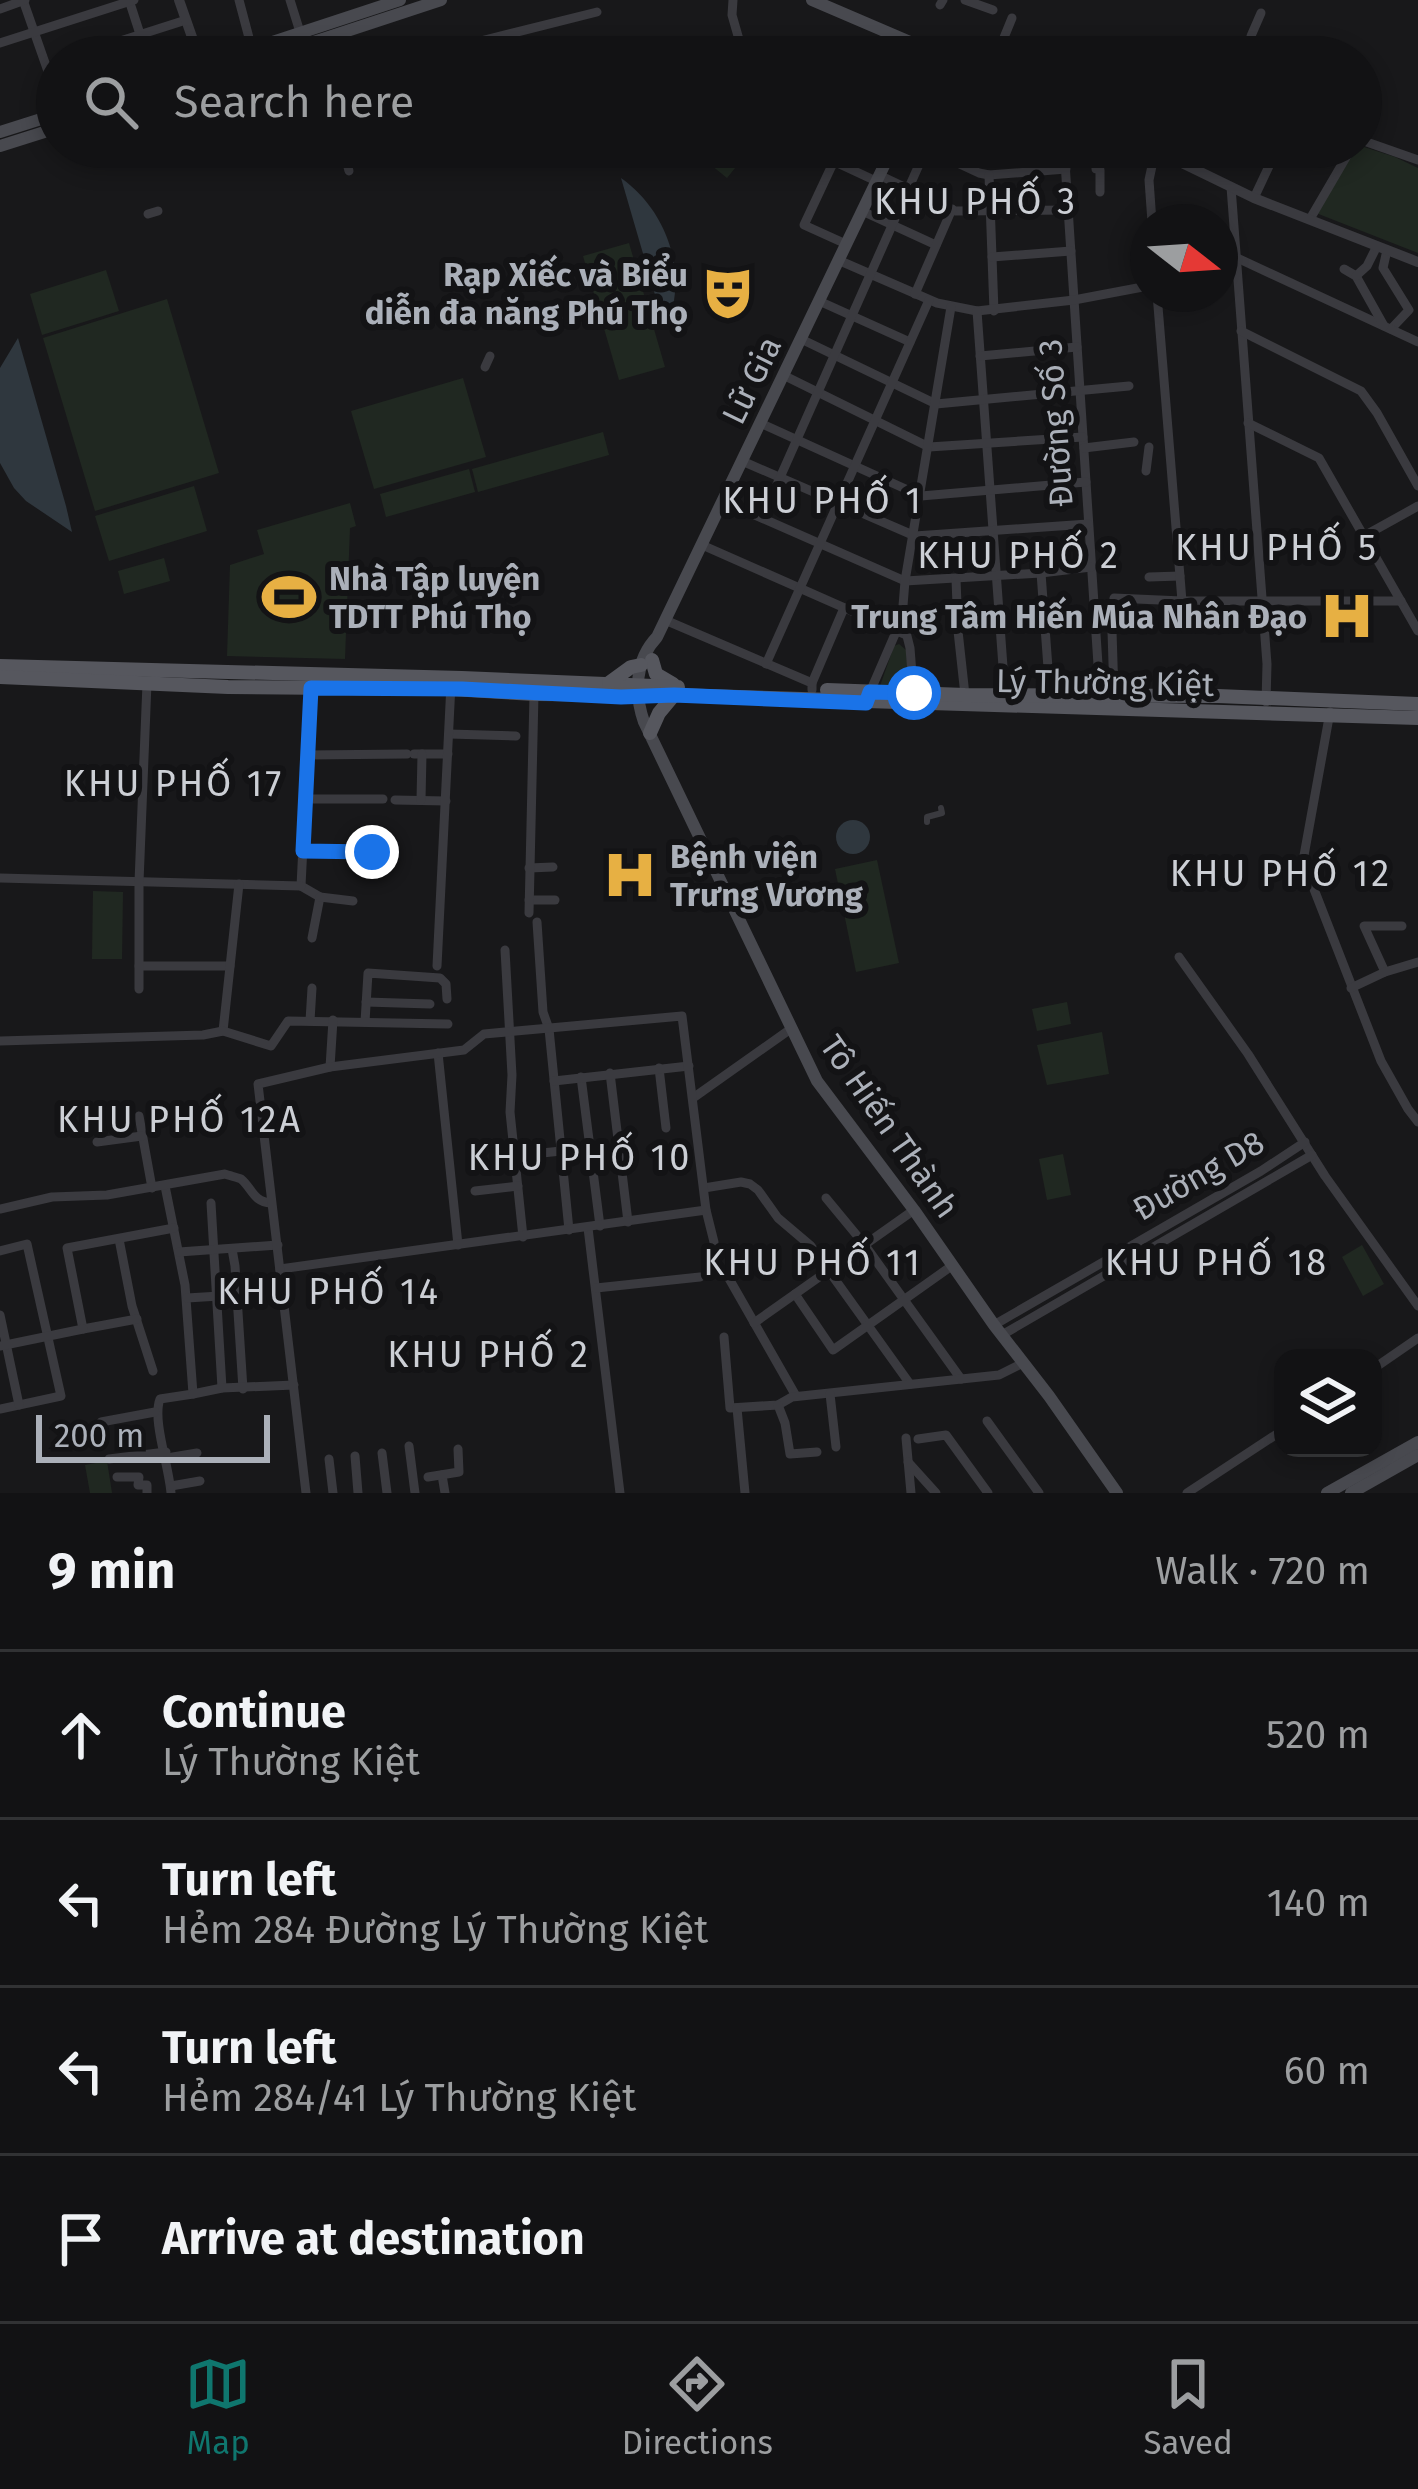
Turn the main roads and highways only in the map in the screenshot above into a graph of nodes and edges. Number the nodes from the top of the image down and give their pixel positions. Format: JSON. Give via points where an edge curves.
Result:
{"nodes":[{"id":1,"x":441,"y":0,"type":"edge"},
{"id":2,"x":396,"y":1,"type":"edge"},
{"id":3,"x":817,"y":1,"type":"edge"},
{"id":4,"x":322,"y":36,"type":"edge"},
{"id":5,"x":331,"y":36,"type":"edge"},
{"id":6,"x":897,"y":36,"type":"edge"},
{"id":7,"x":36,"y":120,"type":"edge"},
{"id":8,"x":0,"y":132,"type":"edge"},
{"id":9,"x":36,"y":135,"type":"edge"},
{"id":10,"x":0,"y":146,"type":"edge"},
{"id":11,"x":883,"y":168,"type":"edge"},
{"id":12,"x":0,"y":666,"type":"edge"},
{"id":13,"x":641,"y":676,"type":"junction"},
{"id":14,"x":0,"y":677,"type":"edge"},
{"id":15,"x":311,"y":681,"type":"junction"},
{"id":16,"x":451,"y":683,"type":"junction"},
{"id":17,"x":679,"y":691,"type":"junction"},
{"id":18,"x":868,"y":698,"type":"junction"},
{"id":19,"x":914,"y":699,"type":"junction"},
{"id":20,"x":1418,"y":704,"type":"edge"},
{"id":21,"x":1266,"y":706,"type":"junction"},
{"id":22,"x":1330,"y":708,"type":"junction"},
{"id":23,"x":1418,"y":718,"type":"edge"},
{"id":24,"x":650,"y":733,"type":"junction"},
{"id":25,"x":1418,"y":1442,"type":"edge"},
{"id":26,"x":1418,"y":1455,"type":"edge"},
{"id":27,"x":1118,"y":1493,"type":"edge"},
{"id":28,"x":1328,"y":1493,"type":"edge"},
{"id":29,"x":1352,"y":1493,"type":"edge"}],
"edges":[{"from":1,"to":5,"type":"main road"},
{"from":2,"to":4,"type":"main road"},
{"from":3,"to":6,"type":"main road"},
{"from":7,"to":8,"type":"main road"},
{"from":9,"to":10,"type":"main road"},
{"from":11,"to":13,"type":"main road","name":"Lữ Gia"},
{"from":12,"to":15,"type":"main road","name":"Lý Thường Kiệt"},
{"from":13,"to":16,"type":"main road","name":"Lý Thường Kiệt"},
{"from":13,"to":16,"type":"main road","name":"Lý Thường Kiệt","via":[[533,694]]},
{"from":13,"to":17,"type":"main road","name":"Lý Thường Kiệt"},
{"from":13,"to":17,"type":"main road","via":[[652,667]]},
{"from":13,"to":24,"type":"main road","name":"Tô Hiến Thành"},
{"from":14,"to":15,"type":"main road","name":"Lý Thường Kiệt"},
{"from":15,"to":16,"type":"main road","name":"Lý Thường Kiệt"},
{"from":17,"to":18,"type":"main road","name":"Lý Thường Kiệt"},
{"from":17,"to":18,"type":"main road","name":"Lý Thường Kiệt","via":[[812,686]]},
{"from":17,"to":24,"type":"main road"},
{"from":18,"to":19,"type":"main road","name":"Lý Thường Kiệt"},
{"from":19,"to":21,"type":"main road","name":"Lý Thường Kiệt"},
{"from":19,"to":21,"type":"main road","name":"Lý Thường Kiệt","via":[[1107,695]]},
{"from":20,"to":22,"type":"main road","name":"Lý Thường Kiệt"},
{"from":21,"to":22,"type":"main road","name":"Lý Thường Kiệt"},
{"from":22,"to":23,"type":"main road","name":"Lý Thường Kiệt"},
{"from":24,"to":27,"type":"main road","name":"Tô Hiến Thành","via":[[817,1081]]},
{"from":25,"to":28,"type":"main road"},
{"from":26,"to":29,"type":"main road"}]}
